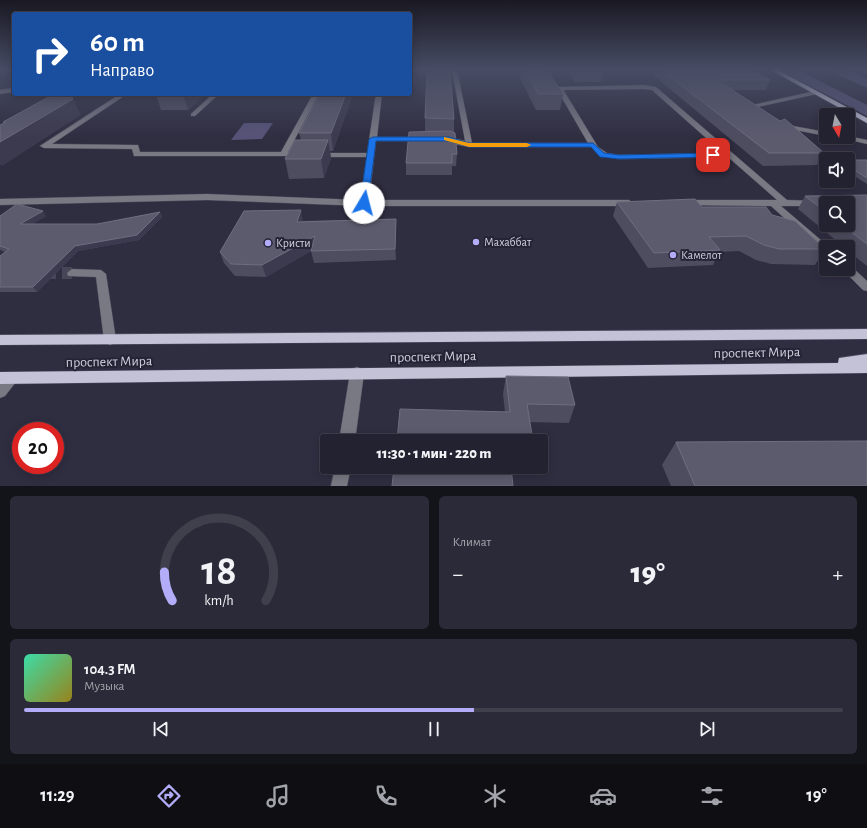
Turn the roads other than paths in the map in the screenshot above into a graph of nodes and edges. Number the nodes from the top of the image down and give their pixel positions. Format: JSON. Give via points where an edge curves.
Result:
{"nodes":[{"id":1,"x":459,"y":93,"type":"edge"},
{"id":2,"x":562,"y":93,"type":"edge"},
{"id":3,"x":661,"y":93,"type":"edge"},
{"id":4,"x":815,"y":93,"type":"joint"},
{"id":5,"x":121,"y":96,"type":"edge"},
{"id":6,"x":214,"y":96,"type":"edge"},
{"id":7,"x":315,"y":96,"type":"edge"},
{"id":8,"x":379,"y":96,"type":"edge"},
{"id":9,"x":193,"y":114,"type":"dead end"},
{"id":10,"x":764,"y":114,"type":"edge"},
{"id":11,"x":867,"y":121,"type":"edge"},
{"id":12,"x":776,"y":122,"type":"edge"},
{"id":13,"x":819,"y":133,"type":"edge"},
{"id":14,"x":373,"y":139,"type":"junction"},
{"id":15,"x":855,"y":140,"type":"edge"},
{"id":16,"x":867,"y":142,"type":"edge"},
{"id":17,"x":469,"y":145,"type":"junction"},
{"id":18,"x":593,"y":145,"type":"junction"},
{"id":19,"x":283,"y":154,"type":"junction"},
{"id":20,"x":299,"y":154,"type":"edge"},
{"id":21,"x":307,"y":154,"type":"edge"},
{"id":22,"x":370,"y":155,"type":"junction"},
{"id":23,"x":729,"y":155,"type":"junction"},
{"id":24,"x":0,"y":202,"type":"edge"},
{"id":25,"x":364,"y":203,"type":"junction"},
{"id":26,"x":639,"y":203,"type":"edge"},
{"id":27,"x":678,"y":203,"type":"edge"},
{"id":28,"x":773,"y":203,"type":"junction"},
{"id":29,"x":785,"y":203,"type":"junction"},
{"id":30,"x":819,"y":203,"type":"edge"},
{"id":31,"x":819,"y":244,"type":"edge"},
{"id":32,"x":72,"y":273,"type":"tunnel mouth"},
{"id":33,"x":855,"y":274,"type":"edge"},
{"id":34,"x":865,"y":282,"type":"edge"},
{"id":35,"x":867,"y":334,"type":"edge"},
{"id":36,"x":0,"y":340,"type":"edge"},
{"id":37,"x":110,"y":340,"type":"junction"},
{"id":38,"x":867,"y":359,"type":"edge"},
{"id":39,"x":804,"y":367,"type":"junction"},
{"id":40,"x":867,"y":368,"type":"edge"},
{"id":41,"x":357,"y":373,"type":"junction"},
{"id":42,"x":6,"y":378,"type":"edge"},
{"id":43,"x":0,"y":392,"type":"edge"},
{"id":44,"x":348,"y":434,"type":"edge"},
{"id":45,"x":341,"y":474,"type":"edge"},
{"id":46,"x":340,"y":486,"type":"edge"}],
"edges":[{"from":1,"to":17,"type":"street"},
{"from":2,"to":18,"type":"street"},
{"from":3,"to":23,"type":"street"},
{"from":4,"to":10,"type":"street","via":[[752,106]]},
{"from":4,"to":11,"type":"main road"},
{"from":5,"to":19,"type":"street","via":[[44,146],[135,147],[137,154]]},
{"from":6,"to":9,"type":"street"},
{"from":7,"to":19,"type":"street"},
{"from":8,"to":14,"type":"street"},
{"from":12,"to":13,"type":"street","via":[[782,126]]},
{"from":14,"to":17,"type":"street","via":[[449,139]]},
{"from":14,"to":22,"type":"street"},
{"from":15,"to":16,"type":"street"},
{"from":17,"to":18,"type":"street"},
{"from":18,"to":23,"type":"street","via":[[603,155],[619,157]]},
{"from":19,"to":20,"type":"street"},
{"from":21,"to":22,"type":"street"},
{"from":22,"to":25,"type":"street"},
{"from":23,"to":29,"type":"street"},
{"from":24,"to":25,"type":"street","via":[[207,197]]},
{"from":25,"to":26,"type":"street"},
{"from":27,"to":28,"type":"street"},
{"from":28,"to":29,"type":"street"},
{"from":28,"to":31,"type":"street"},
{"from":29,"to":30,"type":"street"},
{"from":32,"to":37,"type":"street","via":[[101,274]]},
{"from":33,"to":34,"type":"street"},
{"from":35,"to":37,"type":"main road","name":"проспект Мира"},
{"from":36,"to":37,"type":"main road","name":"проспект Мира"},
{"from":38,"to":39,"type":"main road"},
{"from":39,"to":40,"type":"main road","name":"проспект Мира"},
{"from":39,"to":41,"type":"main road","name":"проспект Мира"},
{"from":41,"to":42,"type":"main road","name":"проспект Мира"},
{"from":41,"to":44,"type":"street"},
{"from":42,"to":43,"type":"street"},
{"from":45,"to":46,"type":"street"}]}
